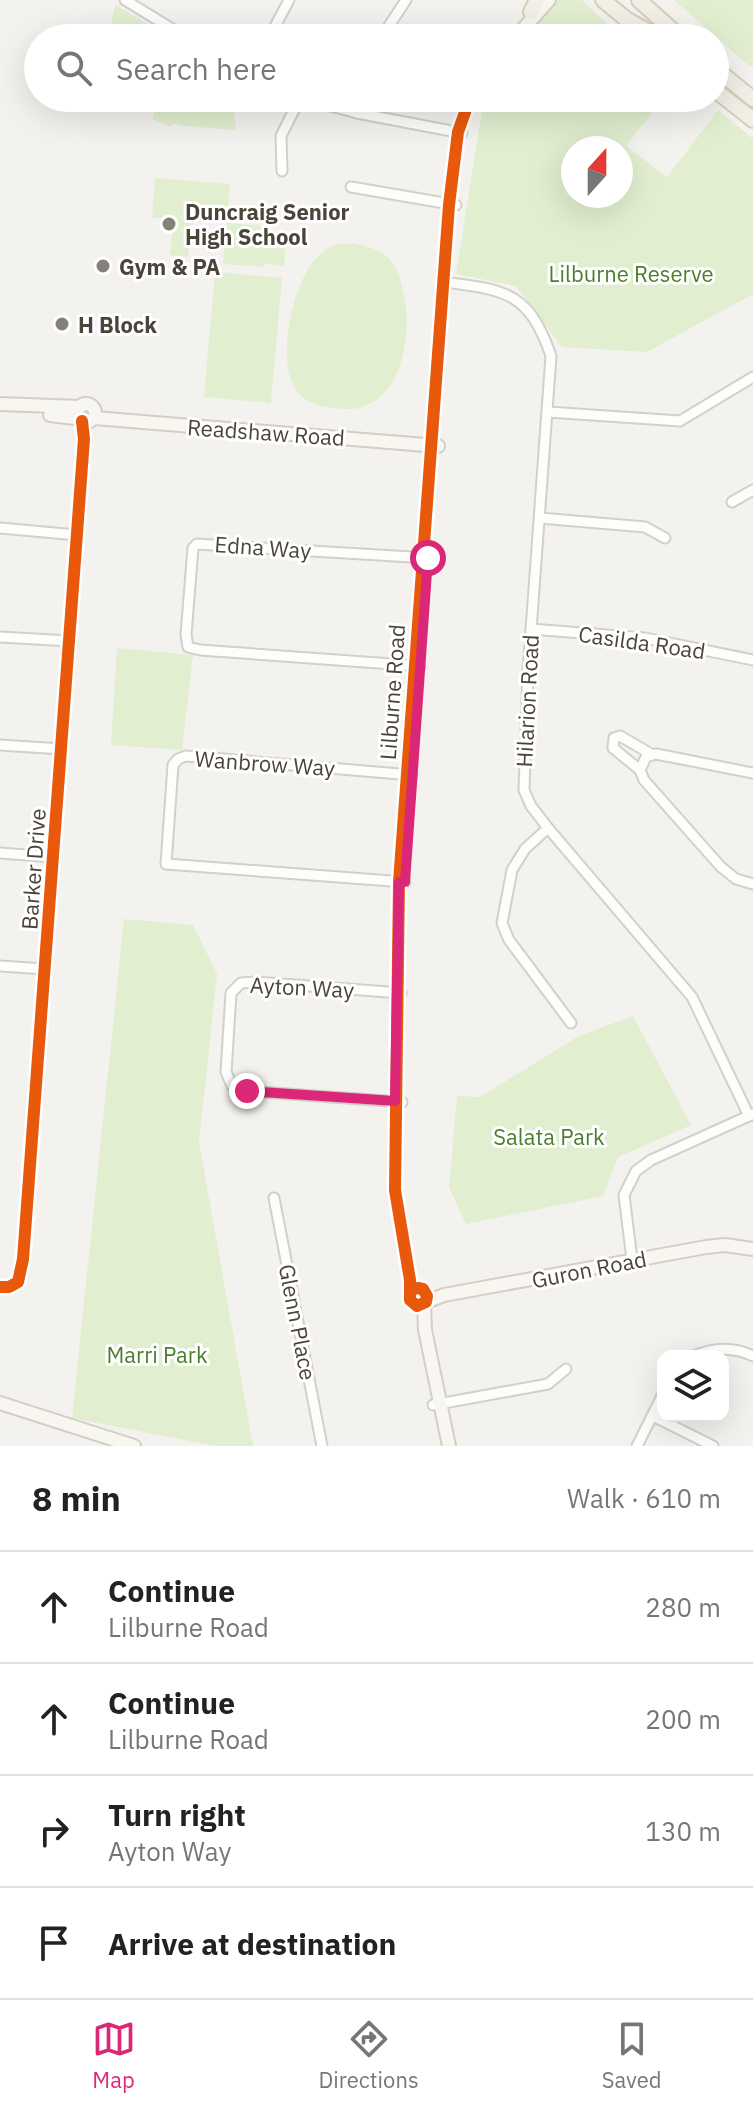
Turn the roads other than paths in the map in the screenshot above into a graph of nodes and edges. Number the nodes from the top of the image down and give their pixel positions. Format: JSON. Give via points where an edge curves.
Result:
{"nodes":[{"id":1,"x":125,"y":0,"type":"edge"},
{"id":2,"x":289,"y":0,"type":"edge"},
{"id":3,"x":406,"y":0,"type":"edge"},
{"id":4,"x":549,"y":0,"type":"edge"},
{"id":5,"x":603,"y":0,"type":"edge"},
{"id":6,"x":615,"y":0,"type":"edge"},
{"id":7,"x":639,"y":0,"type":"edge"},
{"id":8,"x":536,"y":4,"type":"edge"},
{"id":9,"x":164,"y":24,"type":"edge"},
{"id":10,"x":276,"y":24,"type":"edge"},
{"id":11,"x":390,"y":24,"type":"edge"},
{"id":12,"x":520,"y":24,"type":"edge"},
{"id":13,"x":528,"y":24,"type":"edge"},
{"id":14,"x":634,"y":24,"type":"edge"},
{"id":15,"x":641,"y":24,"type":"edge"},
{"id":16,"x":666,"y":24,"type":"edge"},
{"id":17,"x":729,"y":79,"type":"edge"},
{"id":18,"x":729,"y":87,"type":"edge"},
{"id":19,"x":753,"y":99,"type":"edge"},
{"id":20,"x":729,"y":101,"type":"edge"},
{"id":21,"x":753,"y":105,"type":"edge"},
{"id":22,"x":293,"y":112,"type":"edge"},
{"id":23,"x":353,"y":112,"type":"edge"},
{"id":24,"x":466,"y":112,"type":"edge"},
{"id":25,"x":470,"y":112,"type":"edge"},
{"id":26,"x":357,"y":113,"type":"joint"},
{"id":27,"x":753,"y":120,"type":"edge"},
{"id":28,"x":461,"y":133,"type":"junction"},
{"id":29,"x":282,"y":171,"type":"dead end"},
{"id":30,"x":351,"y":187,"type":"dead end"},
{"id":31,"x":452,"y":205,"type":"junction"},
{"id":32,"x":448,"y":283,"type":"junction"},
{"id":33,"x":753,"y":377,"type":"edge"},
{"id":34,"x":0,"y":404,"type":"edge"},
{"id":35,"x":0,"y":411,"type":"edge"},
{"id":36,"x":548,"y":412,"type":"junction"},
{"id":37,"x":87,"y":415,"type":"junction"},
{"id":38,"x":434,"y":441,"type":"junction"},
{"id":39,"x":753,"y":490,"type":"edge"},
{"id":40,"x":732,"y":502,"type":"dead end"},
{"id":41,"x":540,"y":518,"type":"junction"},
{"id":42,"x":0,"y":528,"type":"edge"},
{"id":43,"x":77,"y":535,"type":"junction"},
{"id":44,"x":665,"y":538,"type":"dead end"},
{"id":45,"x":425,"y":558,"type":"junction"},
{"id":46,"x":531,"y":629,"type":"junction"},
{"id":47,"x":0,"y":637,"type":"edge"},
{"id":48,"x":70,"y":641,"type":"junction"},
{"id":49,"x":753,"y":660,"type":"edge"},
{"id":50,"x":417,"y":666,"type":"junction"},
{"id":51,"x":0,"y":745,"type":"edge"},
{"id":52,"x":62,"y":749,"type":"junction"},
{"id":53,"x":651,"y":754,"type":"junction"},
{"id":54,"x":640,"y":770,"type":"junction"},
{"id":55,"x":753,"y":773,"type":"edge"},
{"id":56,"x":409,"y":774,"type":"junction"},
{"id":57,"x":548,"y":828,"type":"junction"},
{"id":58,"x":0,"y":853,"type":"edge"},
{"id":59,"x":53,"y":857,"type":"junction"},
{"id":60,"x":402,"y":882,"type":"junction"},
{"id":61,"x":753,"y":884,"type":"edge"},
{"id":62,"x":0,"y":966,"type":"edge"},
{"id":63,"x":45,"y":969,"type":"junction"},
{"id":64,"x":400,"y":993,"type":"junction"},
{"id":65,"x":571,"y":1023,"type":"dead end"},
{"id":66,"x":399,"y":1102,"type":"junction"},
{"id":67,"x":751,"y":1115,"type":"edge"},
{"id":68,"x":274,"y":1198,"type":"dead end"},
{"id":69,"x":753,"y":1242,"type":"edge"},
{"id":70,"x":753,"y":1249,"type":"edge"},
{"id":71,"x":631,"y":1257,"type":"junction"},
{"id":72,"x":0,"y":1287,"type":"edge"},
{"id":73,"x":421,"y":1297,"type":"junction"},
{"id":74,"x":708,"y":1350,"type":"edge"},
{"id":75,"x":753,"y":1356,"type":"edge"},
{"id":76,"x":566,"y":1369,"type":"dead end"},
{"id":77,"x":0,"y":1403,"type":"edge"},
{"id":78,"x":436,"y":1405,"type":"junction"},
{"id":79,"x":657,"y":1407,"type":"edge"},
{"id":80,"x":653,"y":1416,"type":"junction"},
{"id":81,"x":134,"y":1446,"type":"edge"},
{"id":82,"x":322,"y":1446,"type":"edge"},
{"id":83,"x":440,"y":1446,"type":"edge"},
{"id":84,"x":449,"y":1446,"type":"edge"},
{"id":85,"x":637,"y":1446,"type":"edge"},
{"id":86,"x":713,"y":1446,"type":"edge"}],
"edges":[{"from":1,"to":9,"type":"street"},
{"from":2,"to":10,"type":"street"},
{"from":3,"to":11,"type":"street"},
{"from":4,"to":13,"type":"street"},
{"from":5,"to":14,"type":"main road"},
{"from":6,"to":15,"type":"main road"},
{"from":7,"to":16,"type":"main road"},
{"from":8,"to":12,"type":"street"},
{"from":17,"to":19,"type":"main road"},
{"from":18,"to":21,"type":"main road"},
{"from":20,"to":27,"type":"main road"},
{"from":22,"to":29,"type":"street","via":[[281,136]]},
{"from":23,"to":26,"type":"street"},
{"from":24,"to":28,"type":"street","name":"Lilburne Road"},
{"from":25,"to":28,"type":"street","name":"Lilburne Road"},
{"from":26,"to":28,"type":"street"},
{"from":28,"to":31,"type":"street","name":"Lilburne Road"},
{"from":30,"to":31,"type":"street"},
{"from":31,"to":32,"type":"street","name":"Lilburne Road"},
{"from":32,"to":36,"type":"street","name":"Hilarion Road","via":[[508,294],[542,328],[551,356]]},
{"from":32,"to":38,"type":"street","name":"Lilburne Road"},
{"from":33,"to":36,"type":"street","via":[[680,421]]},
{"from":34,"to":37,"type":"street","name":"Readshaw Road"},
{"from":35,"to":37,"type":"street","name":"Readshaw Road"},
{"from":36,"to":41,"type":"street","name":"Hilarion Road"},
{"from":37,"to":38,"type":"street","name":"Readshaw Road"},
{"from":37,"to":43,"type":"street","name":"Barker Drive"},
{"from":38,"to":45,"type":"street","name":"Lilburne Road"},
{"from":39,"to":40,"type":"street"},
{"from":41,"to":44,"type":"street","via":[[645,527]]},
{"from":41,"to":46,"type":"street","name":"Hilarion Road"},
{"from":42,"to":43,"type":"street"},
{"from":43,"to":48,"type":"street","name":"Barker Drive"},
{"from":45,"to":50,"type":"street","name":"Lilburne Road"},
{"from":45,"to":50,"type":"street","name":"Edna Way","via":[[197,544],[186,635],[188,647],[200,650]]},
{"from":46,"to":49,"type":"street","name":"Casilda Road","via":[[645,638]]},
{"from":46,"to":57,"type":"street","name":"Hilarion Road","via":[[524,790]]},
{"from":47,"to":48,"type":"street"},
{"from":48,"to":52,"type":"street","name":"Barker Drive"},
{"from":50,"to":56,"type":"street","name":"Lilburne Road"},
{"from":51,"to":52,"type":"street"},
{"from":52,"to":59,"type":"street","name":"Barker Drive"},
{"from":53,"to":54,"type":"street"},
{"from":53,"to":54,"type":"street","via":[[620,736],[614,738],[613,748]]},
{"from":53,"to":55,"type":"street"},
{"from":54,"to":61,"type":"street","via":[[721,867]]},
{"from":56,"to":60,"type":"street","name":"Lilburne Road"},
{"from":56,"to":60,"type":"street","name":"Wanbrow Way","via":[[186,756],[173,765],[166,864]]},
{"from":57,"to":65,"type":"street","via":[[512,870],[502,923]]},
{"from":57,"to":67,"type":"street","name":"Hilarion Road","via":[[692,997]]},
{"from":58,"to":59,"type":"street"},
{"from":59,"to":63,"type":"street","name":"Barker Drive"},
{"from":60,"to":64,"type":"street","name":"Lilburne Road"},
{"from":62,"to":63,"type":"street"},
{"from":63,"to":72,"type":"street","name":"Barker Drive","via":[[23,1259],[18,1282]]},
{"from":64,"to":66,"type":"street","name":"Lilburne Road"},
{"from":64,"to":66,"type":"street","name":"Ayton Way","via":[[241,983],[231,993],[226,1063],[232,1086],[247,1091]]},
{"from":66,"to":73,"type":"street","name":"Lilburne Road","via":[[395,1201]]},
{"from":67,"to":71,"type":"street","via":[[636,1171],[624,1195]]},
{"from":68,"to":82,"type":"street","name":"Glenn Place"},
{"from":69,"to":71,"type":"street","name":"Guron Road","via":[[714,1238]]},
{"from":70,"to":71,"type":"street","name":"Guron Road","via":[[716,1245]]},
{"from":71,"to":73,"type":"street","name":"Guron Road"},
{"from":73,"to":78,"type":"street","name":"Lilburne Road"},
{"from":74,"to":75,"type":"street"},
{"from":76,"to":78,"type":"street","via":[[548,1384]]},
{"from":77,"to":81,"type":"street"},
{"from":78,"to":83,"type":"street","name":"Lilburne Road"},
{"from":78,"to":84,"type":"street","name":"Lilburne Road"},
{"from":79,"to":80,"type":"street"},
{"from":80,"to":85,"type":"street"},
{"from":80,"to":86,"type":"street"}]}
